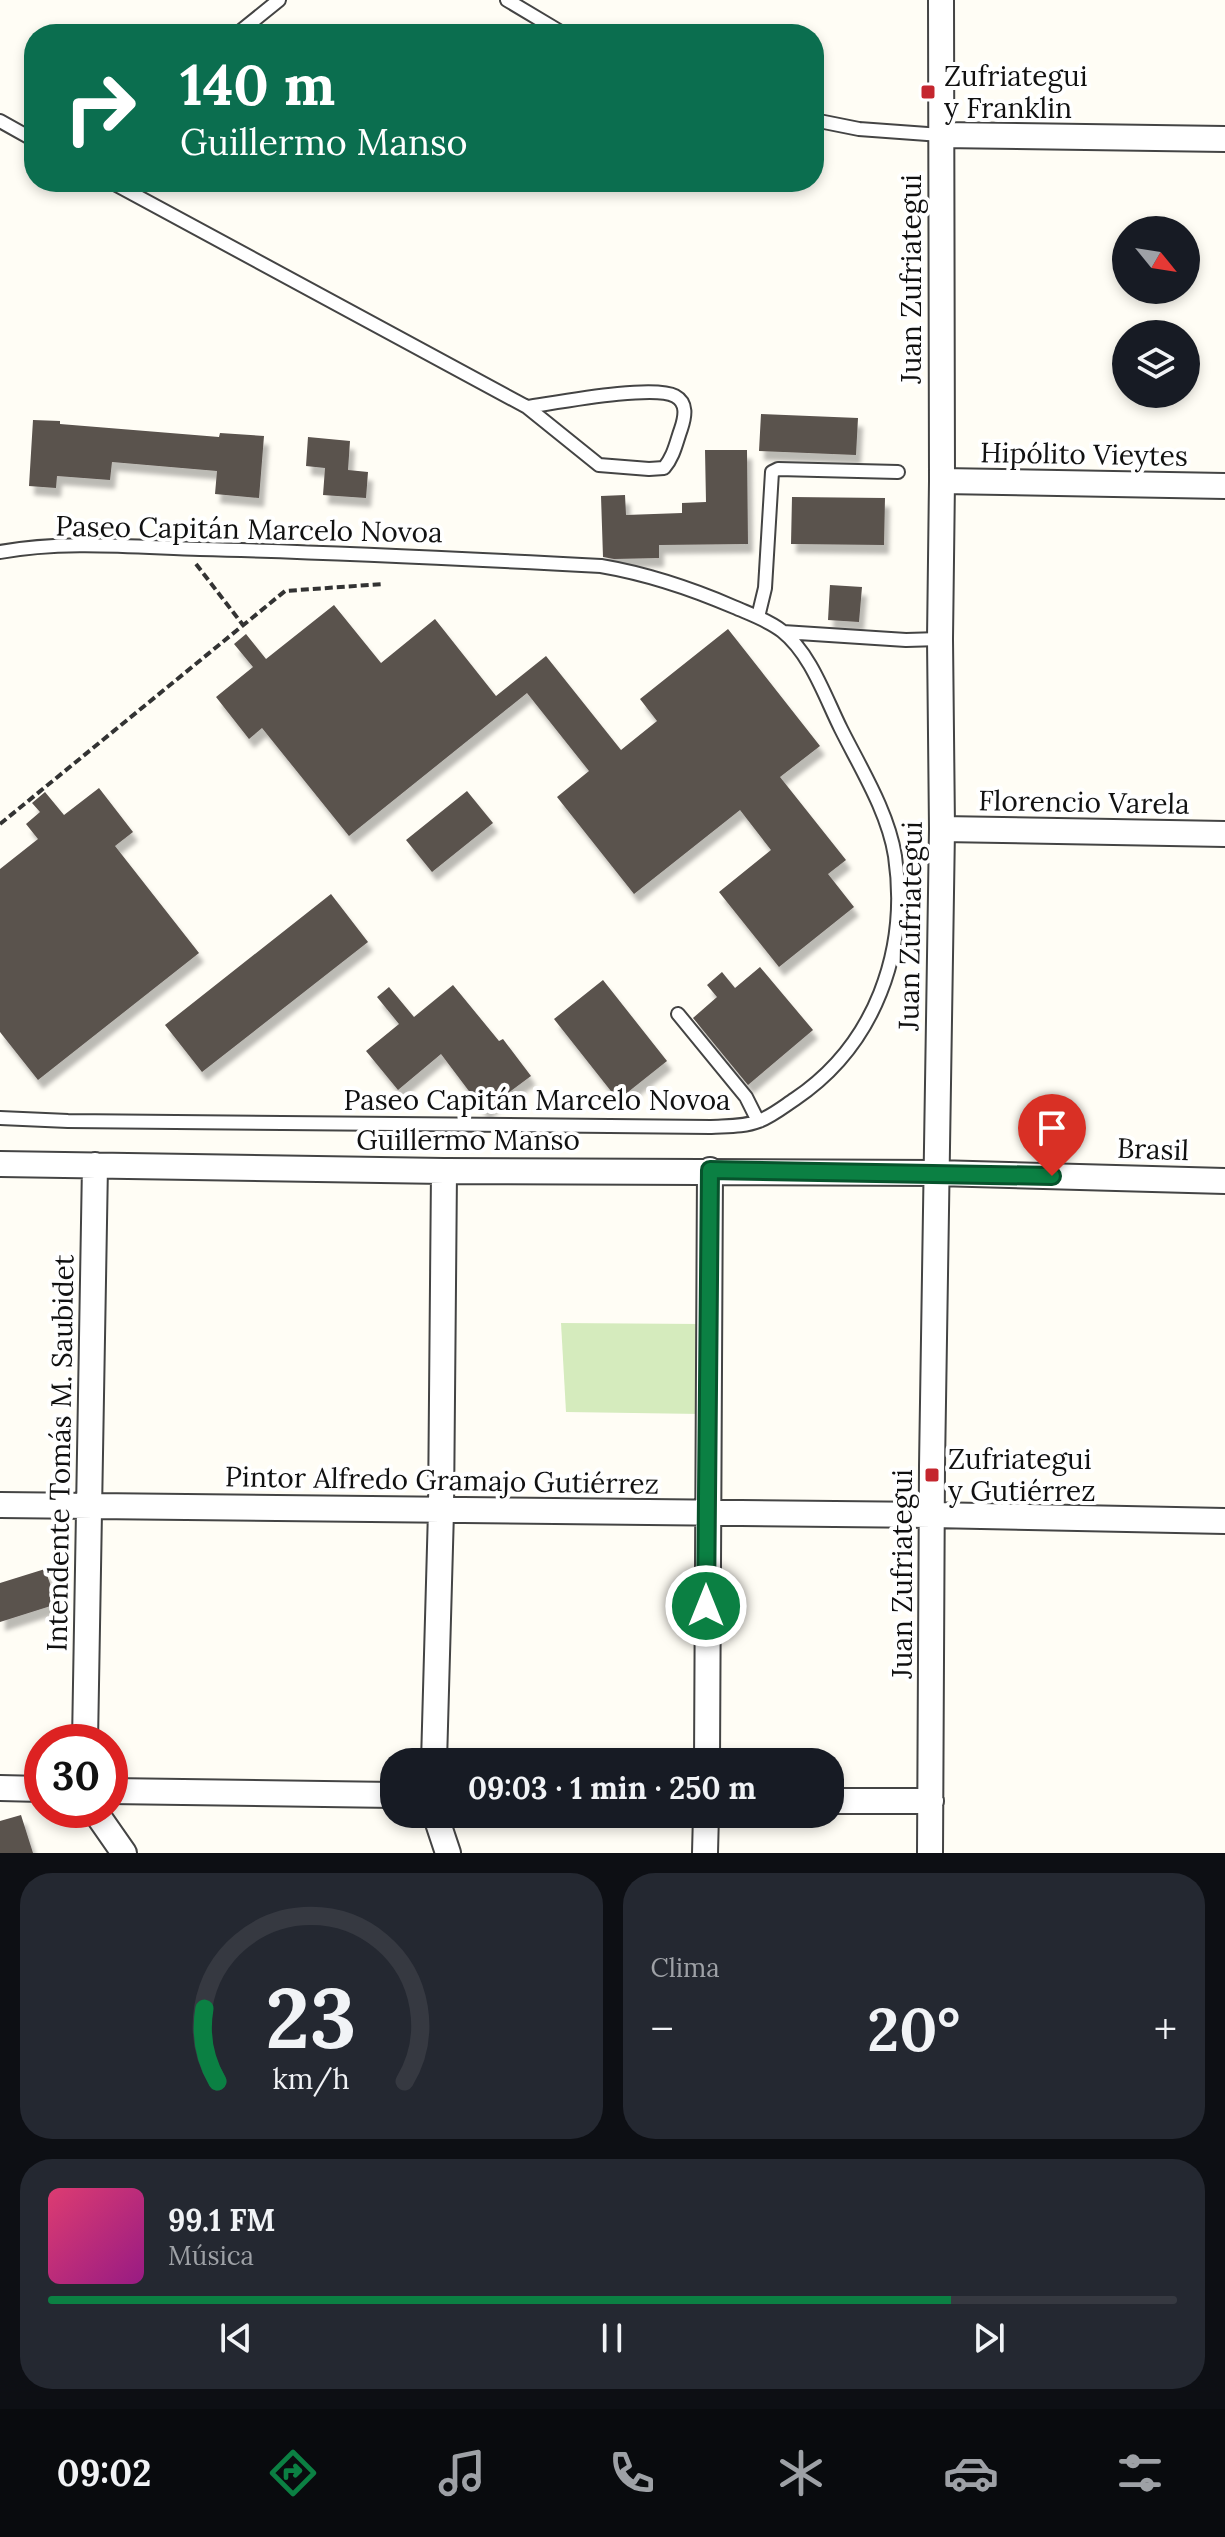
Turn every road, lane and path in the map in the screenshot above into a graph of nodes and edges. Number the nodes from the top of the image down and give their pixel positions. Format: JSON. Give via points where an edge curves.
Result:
{"nodes":[{"id":1,"x":279,"y":0,"type":"edge"},
{"id":2,"x":507,"y":0,"type":"edge"},
{"id":3,"x":941,"y":0,"type":"edge"},
{"id":4,"x":249,"y":24,"type":"edge"},
{"id":5,"x":547,"y":24,"type":"edge"},
{"id":6,"x":0,"y":121,"type":"edge"},
{"id":7,"x":824,"y":122,"type":"edge"},
{"id":8,"x":24,"y":134,"type":"edge"},
{"id":9,"x":941,"y":135,"type":"junction"},
{"id":10,"x":1225,"y":139,"type":"edge"},
{"id":11,"x":129,"y":192,"type":"edge"},
{"id":12,"x":527,"y":407,"type":"junction"},
{"id":13,"x":898,"y":472,"type":"dead end"},
{"id":14,"x":942,"y":481,"type":"junction"},
{"id":15,"x":1225,"y":486,"type":"edge"},
{"id":16,"x":184,"y":548,"type":"junction"},
{"id":17,"x":0,"y":552,"type":"edge"},
{"id":18,"x":383,"y":584,"type":"dead end"},
{"id":19,"x":758,"y":617,"type":"junction"},
{"id":20,"x":243,"y":625,"type":"junction"},
{"id":21,"x":783,"y":632,"type":"junction"},
{"id":22,"x":940,"y":639,"type":"junction"},
{"id":23,"x":0,"y":824,"type":"edge"},
{"id":24,"x":942,"y":829,"type":"junction"},
{"id":25,"x":1225,"y":834,"type":"edge"},
{"id":26,"x":678,"y":1014,"type":"dead end"},
{"id":27,"x":0,"y":1118,"type":"edge"},
{"id":28,"x":758,"y":1121,"type":"junction"},
{"id":29,"x":0,"y":1164,"type":"edge"},
{"id":30,"x":95,"y":1165,"type":"junction"},
{"id":31,"x":710,"y":1170,"type":"junction"},
{"id":32,"x":444,"y":1171,"type":"junction"},
{"id":33,"x":936,"y":1173,"type":"junction"},
{"id":34,"x":1225,"y":1181,"type":"edge"},
{"id":35,"x":0,"y":1505,"type":"edge"},
{"id":36,"x":88,"y":1506,"type":"junction"},
{"id":37,"x":441,"y":1511,"type":"junction"},
{"id":38,"x":706,"y":1512,"type":"junction"},
{"id":39,"x":932,"y":1515,"type":"junction"},
{"id":40,"x":1225,"y":1521,"type":"edge"},
{"id":41,"x":85,"y":1724,"type":"edge"},
{"id":42,"x":434,"y":1748,"type":"edge"},
{"id":43,"x":707,"y":1748,"type":"edge"},
{"id":44,"x":0,"y":1788,"type":"edge"},
{"id":45,"x":24,"y":1789,"type":"edge"},
{"id":46,"x":128,"y":1791,"type":"edge"},
{"id":47,"x":380,"y":1795,"type":"edge"},
{"id":48,"x":844,"y":1801,"type":"edge"},
{"id":49,"x":931,"y":1801,"type":"junction"},
{"id":50,"x":107,"y":1828,"type":"edge"},
{"id":51,"x":440,"y":1828,"type":"edge"},
{"id":52,"x":706,"y":1828,"type":"edge"},
{"id":53,"x":124,"y":1853,"type":"edge"},
{"id":54,"x":448,"y":1853,"type":"edge"},
{"id":55,"x":705,"y":1853,"type":"edge"},
{"id":56,"x":930,"y":1853,"type":"edge"}],
"edges":[{"from":1,"to":4,"type":"lane"},
{"from":2,"to":5,"type":"lane"},
{"from":3,"to":9,"type":"street","name":"Juan Zufriategui"},
{"from":6,"to":8,"type":"lane"},
{"from":7,"to":9,"type":"lane"},
{"from":9,"to":10,"type":"street"},
{"from":9,"to":14,"type":"street","name":"Juan Zufriategui"},
{"from":11,"to":12,"type":"lane"},
{"from":12,"to":12,"type":"lane","via":[[599,465],[649,469],[664,468],[671,459],[685,418],[679,399],[664,392]]},
{"from":13,"to":19,"type":"lane","via":[[772,472],[765,588]]},
{"from":14,"to":15,"type":"street","name":"Hipólito Vieytes"},
{"from":14,"to":22,"type":"street","name":"Juan Zufriategui"},
{"from":16,"to":17,"type":"lane","name":"Paseo Capitán Marcelo Novoa","via":[[89,546]]},
{"from":16,"to":19,"type":"lane","name":"Paseo Capitán Marcelo Novoa","via":[[601,566],[647,574]]},
{"from":16,"to":20,"type":"path"},
{"from":18,"to":20,"type":"path","via":[[285,591]]},
{"from":19,"to":21,"type":"lane","name":"Paseo Capitán Marcelo Novoa"},
{"from":20,"to":23,"type":"path"},
{"from":21,"to":22,"type":"lane"},
{"from":21,"to":28,"type":"lane","name":"Paseo Capitán Marcelo Novoa","via":[[811,669],[887,823],[899,889],[897,932],[874,1012],[853,1043],[827,1075]]},
{"from":22,"to":24,"type":"street","name":"Juan Zufriategui"},
{"from":24,"to":25,"type":"street","name":"Florencio Varela"},
{"from":24,"to":33,"type":"street","name":"Juan Zufriategui"},
{"from":26,"to":28,"type":"lane","via":[[746,1097]]},
{"from":27,"to":28,"type":"lane","name":"Paseo Capitán Marcelo Novoa","via":[[711,1127]]},
{"from":29,"to":30,"type":"street","name":"Guillermo Manso"},
{"from":30,"to":32,"type":"street","name":"Guillermo Manso"},
{"from":30,"to":36,"type":"street","name":"Intendente Tomás M. Saubidet"},
{"from":31,"to":32,"type":"street","name":"Guillermo Manso"},
{"from":31,"to":33,"type":"street","name":"Guillermo Manso"},
{"from":31,"to":38,"type":"street"},
{"from":32,"to":37,"type":"street"},
{"from":33,"to":34,"type":"street","name":"Brasil"},
{"from":33,"to":39,"type":"street","name":"Juan Zufriategui"},
{"from":35,"to":36,"type":"street","name":"Pintor Alfredo Gramajo Gutiérrez"},
{"from":36,"to":37,"type":"street","name":"Pintor Alfredo Gramajo Gutiérrez"},
{"from":36,"to":41,"type":"street","name":"Intendente Tomás M. Saubidet"},
{"from":37,"to":38,"type":"street","name":"Pintor Alfredo Gramajo Gutiérrez"},
{"from":37,"to":42,"type":"street"},
{"from":38,"to":39,"type":"street","name":"Pintor Alfredo Gramajo Gutiérrez"},
{"from":38,"to":43,"type":"street"},
{"from":39,"to":40,"type":"street","name":"Pintor Alfredo Gramajo Gutiérrez"},
{"from":39,"to":49,"type":"street","name":"Juan Zufriategui"},
{"from":44,"to":45,"type":"street"},
{"from":46,"to":47,"type":"street"},
{"from":48,"to":49,"type":"street"},
{"from":49,"to":56,"type":"street","name":"Juan Zufriategui"},
{"from":50,"to":53,"type":"street"},
{"from":51,"to":54,"type":"street"},
{"from":52,"to":55,"type":"street"}]}
